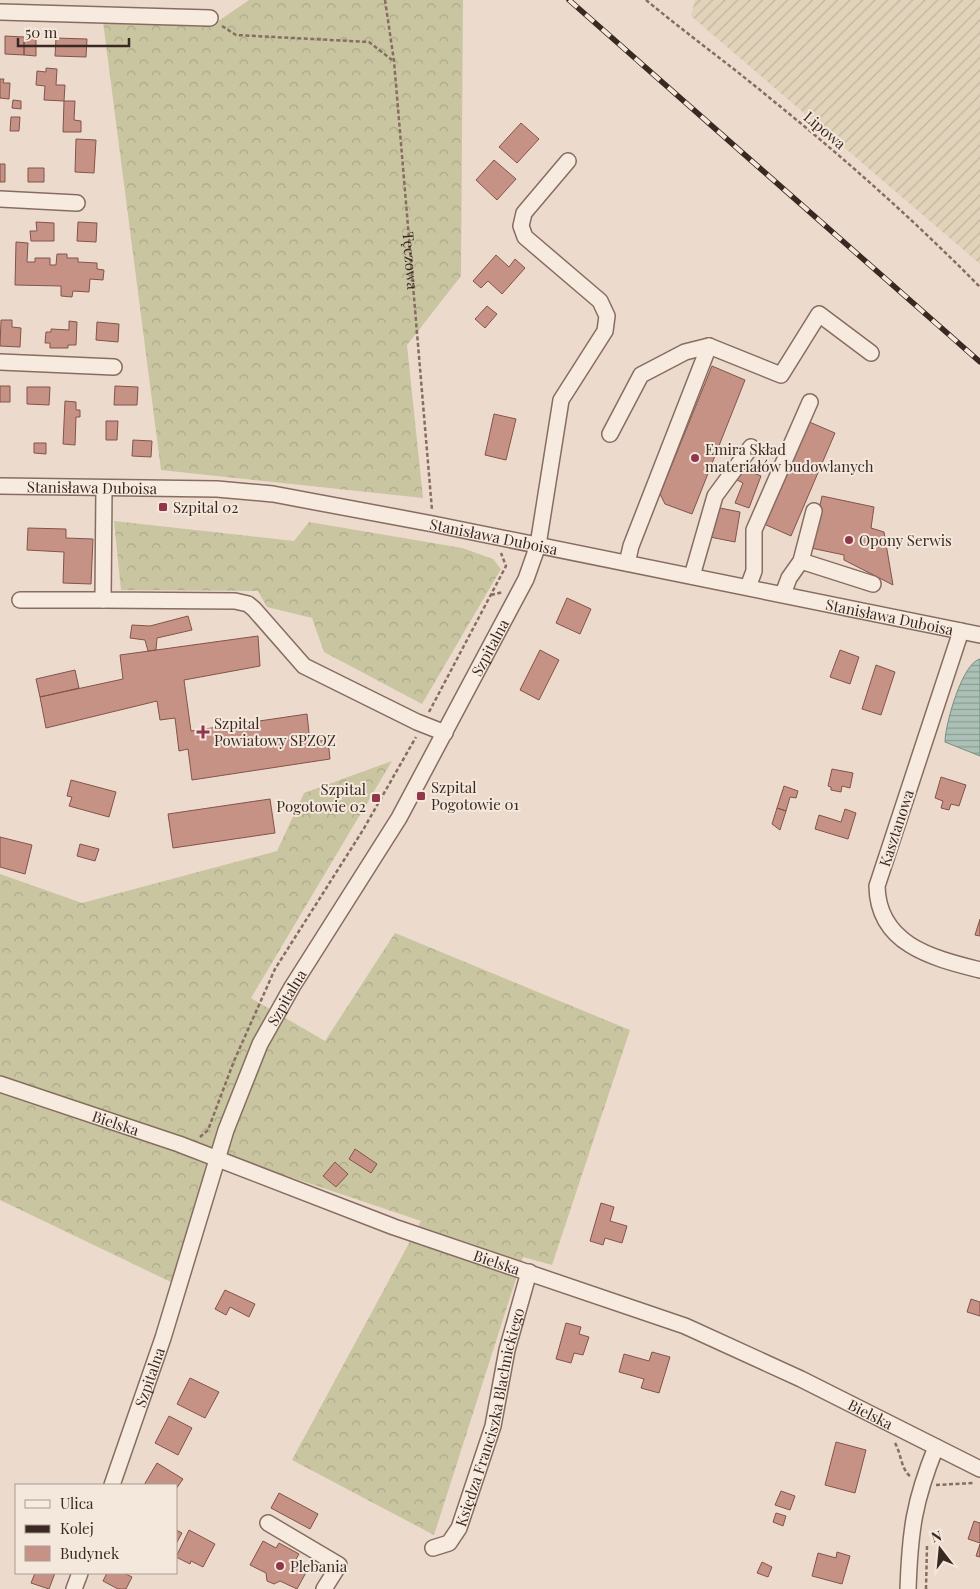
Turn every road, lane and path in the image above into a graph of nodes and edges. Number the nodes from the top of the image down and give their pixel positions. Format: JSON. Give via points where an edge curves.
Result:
{"nodes":[{"id":1,"x":384,"y":0,"type":"edge"},
{"id":2,"x":646,"y":0,"type":"edge"},
{"id":3,"x":0,"y":12,"type":"edge"},
{"id":4,"x":210,"y":18,"type":"joint"},
{"id":5,"x":394,"y":61,"type":"junction"},
{"id":6,"x":568,"y":161,"type":"dead end"},
{"id":7,"x":0,"y":199,"type":"edge"},
{"id":8,"x":77,"y":202,"type":"dead end"},
{"id":9,"x":980,"y":287,"type":"edge"},
{"id":10,"x":708,"y":346,"type":"junction"},
{"id":11,"x":870,"y":353,"type":"dead end"},
{"id":12,"x":0,"y":362,"type":"edge"},
{"id":13,"x":114,"y":367,"type":"dead end"},
{"id":14,"x":810,"y":402,"type":"dead end"},
{"id":15,"x":610,"y":434,"type":"dead end"},
{"id":16,"x":751,"y":447,"type":"dead end"},
{"id":17,"x":0,"y":486,"type":"edge"},
{"id":18,"x":104,"y":488,"type":"junction"},
{"id":19,"x":814,"y":511,"type":"dead end"},
{"id":20,"x":433,"y":524,"type":"junction"},
{"id":21,"x":538,"y":545,"type":"junction"},
{"id":22,"x":498,"y":551,"type":"dead end"},
{"id":23,"x":801,"y":561,"type":"junction"},
{"id":24,"x":627,"y":563,"type":"junction"},
{"id":25,"x":692,"y":576,"type":"junction"},
{"id":26,"x":873,"y":584,"type":"dead end"},
{"id":27,"x":748,"y":587,"type":"junction"},
{"id":28,"x":783,"y":594,"type":"junction"},
{"id":29,"x":20,"y":600,"type":"dead end"},
{"id":30,"x":103,"y":600,"type":"junction"},
{"id":31,"x":961,"y":631,"type":"junction"},
{"id":32,"x":980,"y":635,"type":"edge"},
{"id":33,"x":429,"y":712,"type":"dead end"},
{"id":34,"x":445,"y":733,"type":"junction"},
{"id":35,"x":416,"y":736,"type":"dead end"},
{"id":36,"x":980,"y":970,"type":"edge"},
{"id":37,"x":0,"y":1084,"type":"edge"},
{"id":38,"x":200,"y":1137,"type":"dead end"},
{"id":39,"x":218,"y":1159,"type":"junction"},
{"id":40,"x":529,"y":1272,"type":"junction"},
{"id":41,"x":936,"y":1447,"type":"junction"},
{"id":42,"x":980,"y":1469,"type":"edge"},
{"id":43,"x":980,"y":1483,"type":"edge"},
{"id":44,"x":112,"y":1484,"type":"edge"},
{"id":45,"x":930,"y":1484,"type":"dead end"},
{"id":46,"x":938,"y":1486,"type":"junction"},
{"id":47,"x":938,"y":1490,"type":"dead end"},
{"id":48,"x":268,"y":1523,"type":"dead end"},
{"id":49,"x":927,"y":1540,"type":"dead end"},
{"id":50,"x":433,"y":1548,"type":"dead end"},
{"id":51,"x":80,"y":1574,"type":"edge"},
{"id":52,"x":74,"y":1589,"type":"edge"},
{"id":53,"x":324,"y":1589,"type":"edge"},
{"id":54,"x":908,"y":1589,"type":"edge"},
{"id":55,"x":926,"y":1589,"type":"edge"}],
"edges":[{"from":1,"to":5,"type":"path","name":"Tęczowa"},
{"from":2,"to":9,"type":"path","name":"Lipowa","via":[[771,98],[881,193]]},
{"from":3,"to":4,"type":"street"},
{"from":4,"to":5,"type":"path","via":[[236,35],[369,42]]},
{"from":5,"to":20,"type":"path","name":"Tęczowa"},
{"from":6,"to":21,"type":"street","via":[[524,213],[521,226],[525,237],[600,301],[607,316],[605,332],[561,400]]},
{"from":7,"to":8,"type":"street"},
{"from":10,"to":11,"type":"street","via":[[781,375],[819,314]]},
{"from":10,"to":15,"type":"street","via":[[685,352],[641,375]]},
{"from":10,"to":24,"type":"street"},
{"from":12,"to":13,"type":"street"},
{"from":14,"to":27,"type":"street","via":[[754,530],[754,571]]},
{"from":16,"to":25,"type":"street","via":[[715,496]]},
{"from":17,"to":18,"type":"street","name":"Stanisława Duboisa"},
{"from":18,"to":20,"type":"street","name":"Stanisława Duboisa","via":[[217,489],[273,494]]},
{"from":18,"to":30,"type":"street"},
{"from":19,"to":23,"type":"street"},
{"from":20,"to":21,"type":"street","name":"Stanisława Duboisa"},
{"from":21,"to":24,"type":"street","name":"Stanisława Duboisa"},
{"from":21,"to":34,"type":"street","name":"Szpitalna","via":[[526,579]]},
{"from":22,"to":33,"type":"path","via":[[506,566]]},
{"from":23,"to":26,"type":"street"},
{"from":23,"to":28,"type":"street"},
{"from":24,"to":25,"type":"street","name":"Stanisława Duboisa"},
{"from":25,"to":27,"type":"street","name":"Stanisława Duboisa"},
{"from":27,"to":28,"type":"street","name":"Stanisława Duboisa"},
{"from":28,"to":31,"type":"street","name":"Stanisława Duboisa"},
{"from":29,"to":30,"type":"street"},
{"from":30,"to":34,"type":"street","via":[[235,601],[248,604],[304,666]]},
{"from":31,"to":32,"type":"street","name":"Stanisława Duboisa"},
{"from":31,"to":36,"type":"street","name":"Kasztanowa","via":[[877,886],[877,902],[881,914],[903,942],[932,957]]},
{"from":34,"to":39,"type":"street","name":"Szpitalna","via":[[399,818],[275,1015],[240,1090]]},
{"from":35,"to":38,"type":"path","via":[[363,830],[276,969],[234,1061],[210,1125]]},
{"from":37,"to":39,"type":"street","name":"Bielska"},
{"from":39,"to":40,"type":"street","name":"Bielska","via":[[394,1227]]},
{"from":39,"to":44,"type":"street","name":"Szpitalna","via":[[154,1367]]},
{"from":40,"to":41,"type":"street","name":"Bielska","via":[[685,1326],[735,1347]]},
{"from":40,"to":50,"type":"street","name":"Księdza Franciszka Blachnickiego","via":[[513,1324],[493,1426],[458,1528],[449,1543]]},
{"from":41,"to":42,"type":"street","name":"Bielska"},
{"from":41,"to":54,"type":"street","via":[[911,1525]]},
{"from":43,"to":46,"type":"path"},
{"from":45,"to":46,"type":"path"},
{"from":46,"to":47,"type":"path"},
{"from":48,"to":53,"type":"street","via":[[339,1565]]},
{"from":49,"to":55,"type":"path"},
{"from":51,"to":52,"type":"street"}]}
